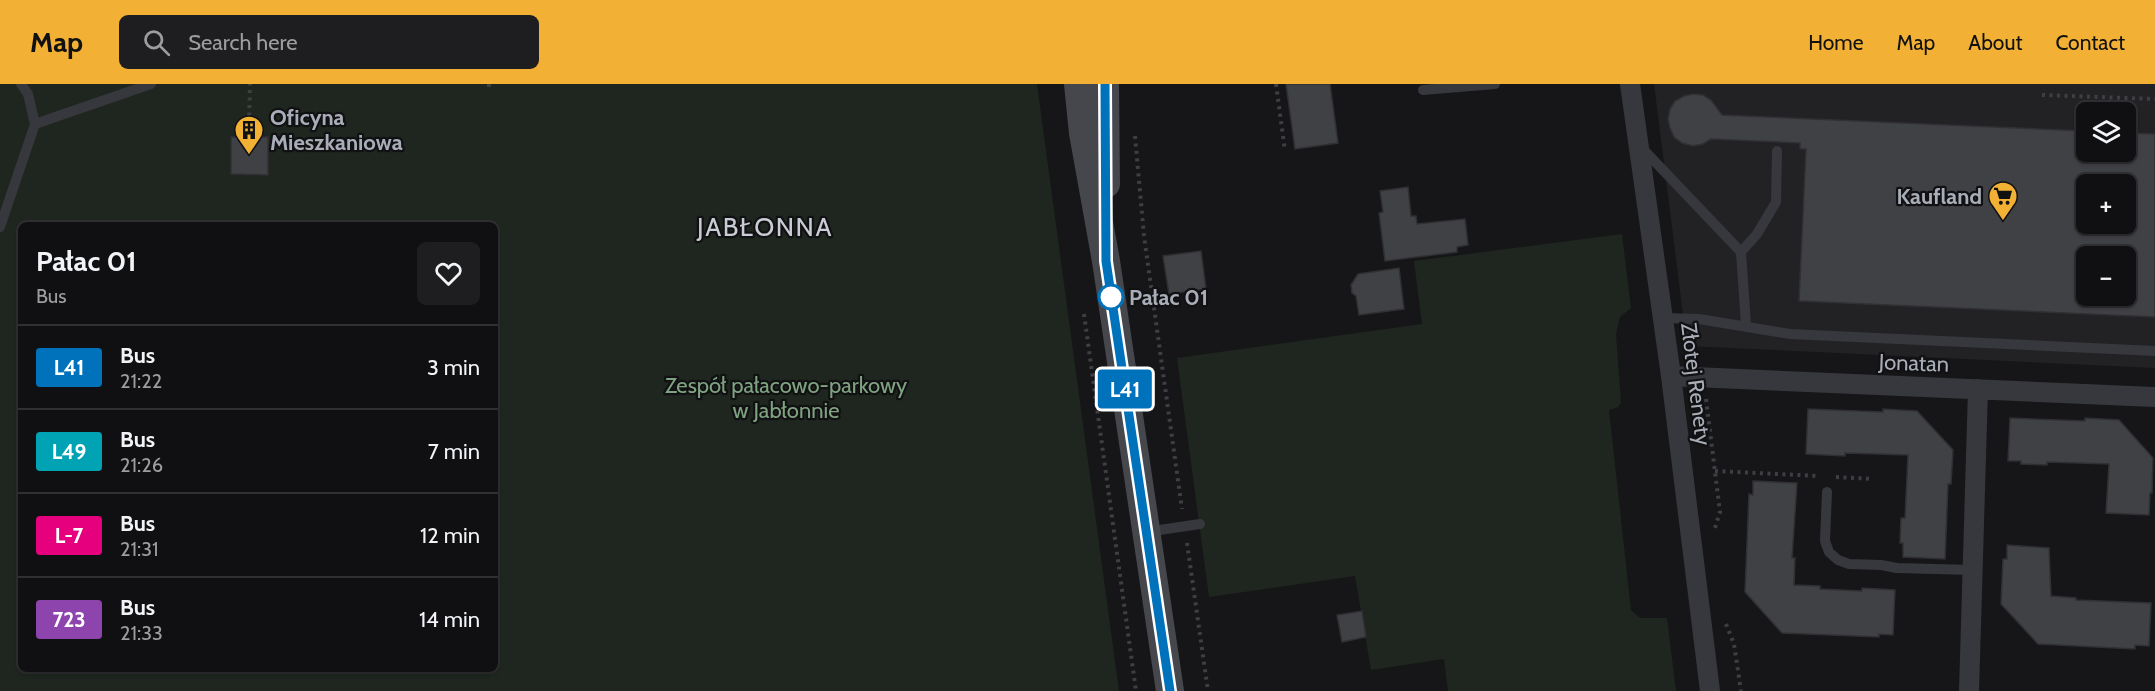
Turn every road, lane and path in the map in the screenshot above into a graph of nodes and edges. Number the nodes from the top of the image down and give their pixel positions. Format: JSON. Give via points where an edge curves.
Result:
{"nodes":[{"id":1,"x":21,"y":84,"type":"edge"},
{"id":2,"x":151,"y":84,"type":"edge"},
{"id":3,"x":250,"y":84,"type":"edge"},
{"id":4,"x":1078,"y":84,"type":"edge"},
{"id":5,"x":1105,"y":84,"type":"edge"},
{"id":6,"x":1276,"y":84,"type":"edge"},
{"id":7,"x":1495,"y":84,"type":"edge"},
{"id":8,"x":1630,"y":84,"type":"edge"},
{"id":9,"x":1423,"y":90,"type":"dead end"},
{"id":10,"x":2042,"y":95,"type":"dead end"},
{"id":11,"x":2155,"y":99,"type":"edge"},
{"id":12,"x":249,"y":123,"type":"dead end"},
{"id":13,"x":35,"y":124,"type":"junction"},
{"id":14,"x":1134,"y":131,"type":"dead end"},
{"id":15,"x":1638,"y":145,"type":"junction"},
{"id":16,"x":1285,"y":151,"type":"dead end"},
{"id":17,"x":1777,"y":151,"type":"dead end"},
{"id":18,"x":0,"y":227,"type":"edge"},
{"id":19,"x":1741,"y":252,"type":"junction"},
{"id":20,"x":1106,"y":261,"type":"junction"},
{"id":21,"x":1084,"y":310,"type":"dead end"},
{"id":22,"x":1663,"y":318,"type":"junction"},
{"id":23,"x":1746,"y":326,"type":"junction"},
{"id":24,"x":2155,"y":351,"type":"edge"},
{"id":25,"x":1671,"y":376,"type":"junction"},
{"id":26,"x":1704,"y":378,"type":"junction"},
{"id":27,"x":1978,"y":389,"type":"junction"},
{"id":28,"x":2155,"y":397,"type":"edge"},
{"id":29,"x":1715,"y":471,"type":"junction"},
{"id":30,"x":1820,"y":476,"type":"dead end"},
{"id":31,"x":1831,"y":477,"type":"dead end"},
{"id":32,"x":1873,"y":478,"type":"dead end"},
{"id":33,"x":1827,"y":492,"type":"dead end"},
{"id":34,"x":1200,"y":524,"type":"dead end"},
{"id":35,"x":1185,"y":526,"type":"junction"},
{"id":36,"x":1146,"y":532,"type":"junction"},
{"id":37,"x":1712,"y":539,"type":"dead end"},
{"id":38,"x":1973,"y":570,"type":"junction"},
{"id":39,"x":1723,"y":618,"type":"dead end"},
{"id":40,"x":1136,"y":691,"type":"edge"},
{"id":41,"x":1170,"y":691,"type":"edge"},
{"id":42,"x":1208,"y":691,"type":"edge"},
{"id":43,"x":1710,"y":691,"type":"edge"},
{"id":44,"x":1741,"y":691,"type":"edge"},
{"id":45,"x":1969,"y":691,"type":"edge"}],
"edges":[{"from":1,"to":13,"type":"lane","via":[[28,94]]},
{"from":2,"to":13,"type":"lane"},
{"from":3,"to":12,"type":"path"},
{"from":4,"to":20,"type":"main road"},
{"from":5,"to":20,"type":"main road"},
{"from":6,"to":16,"type":"path"},
{"from":7,"to":9,"type":"lane"},
{"from":8,"to":15,"type":"street","name":"Złotej Renety"},
{"from":10,"to":11,"type":"path"},
{"from":13,"to":18,"type":"lane"},
{"from":14,"to":35,"type":"path","via":[[1144,236]]},
{"from":15,"to":19,"type":"lane"},
{"from":15,"to":22,"type":"street","name":"Złotej Renety"},
{"from":17,"to":19,"type":"lane","via":[[1776,202]]},
{"from":19,"to":23,"type":"lane"},
{"from":20,"to":36,"type":"main road"},
{"from":21,"to":40,"type":"path"},
{"from":22,"to":23,"type":"lane"},
{"from":22,"to":25,"type":"street","name":"Złotej Renety"},
{"from":23,"to":24,"type":"lane","via":[[1790,334]]},
{"from":25,"to":26,"type":"street","name":"Jonatan"},
{"from":25,"to":43,"type":"street","name":"Złotej Renety"},
{"from":26,"to":27,"type":"street","name":"Jonatan"},
{"from":26,"to":29,"type":"path"},
{"from":27,"to":28,"type":"street","name":"Jonatan"},
{"from":27,"to":38,"type":"street"},
{"from":29,"to":30,"type":"path"},
{"from":29,"to":37,"type":"path","via":[[1720,512]]},
{"from":31,"to":32,"type":"path"},
{"from":33,"to":38,"type":"lane","via":[[1825,541],[1838,560],[1897,568]]},
{"from":34,"to":35,"type":"lane"},
{"from":35,"to":36,"type":"lane"},
{"from":35,"to":42,"type":"path"},
{"from":36,"to":41,"type":"main road"},
{"from":38,"to":45,"type":"street"},
{"from":39,"to":44,"type":"path","via":[[1734,644]]}]}
